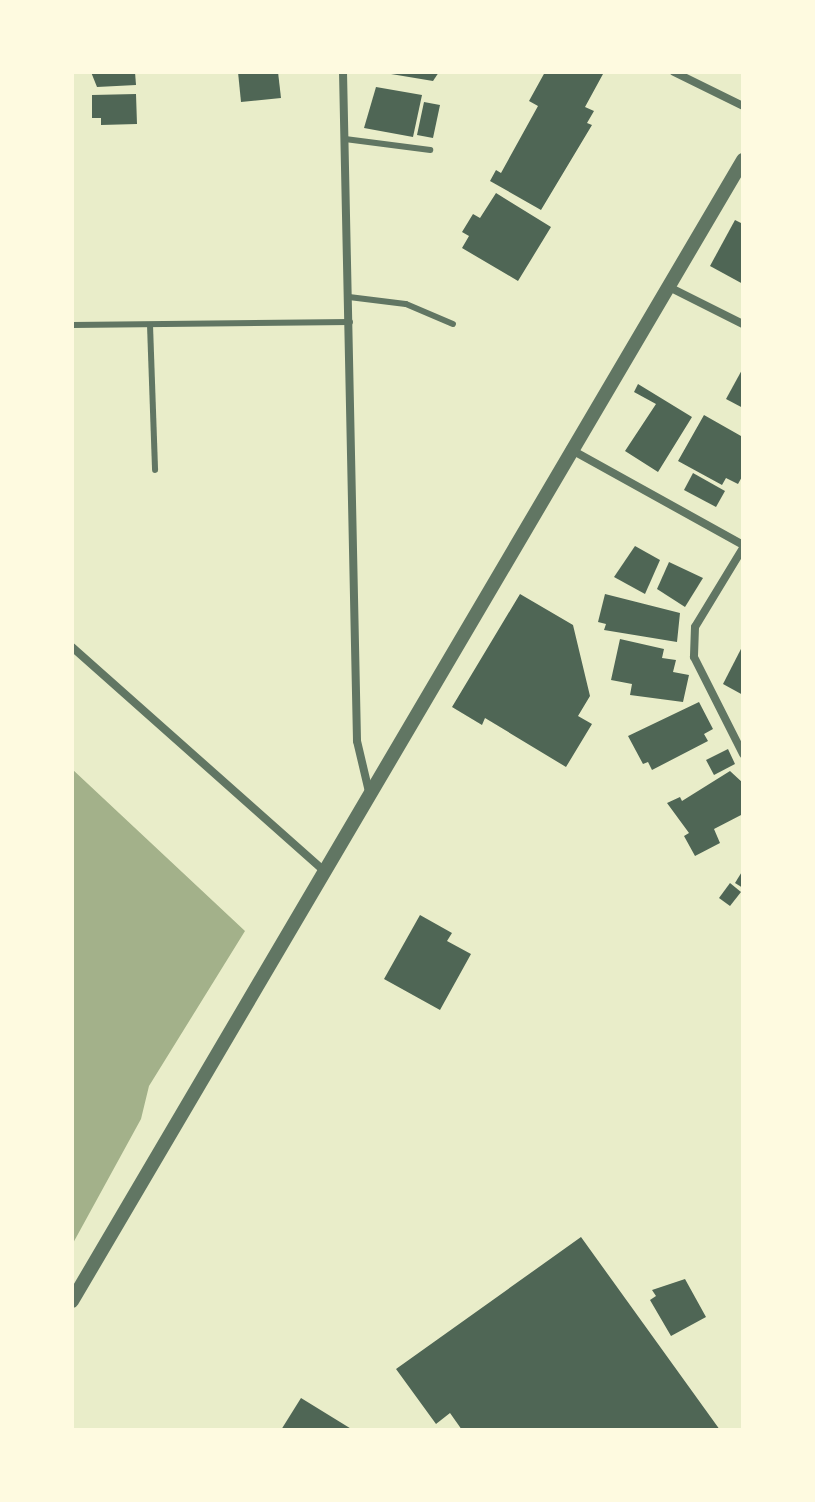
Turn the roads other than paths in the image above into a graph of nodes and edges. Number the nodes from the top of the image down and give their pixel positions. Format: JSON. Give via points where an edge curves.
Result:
{"nodes":[{"id":1,"x":343,"y":72,"type":"edge"},
{"id":2,"x":674,"y":72,"type":"edge"},
{"id":3,"x":743,"y":106,"type":"edge"},
{"id":4,"x":345,"y":139,"type":"junction"},
{"id":5,"x":430,"y":150,"type":"dead end"},
{"id":6,"x":743,"y":160,"type":"edge"},
{"id":7,"x":667,"y":286,"type":"junction"},
{"id":8,"x":349,"y":297,"type":"junction"},
{"id":9,"x":350,"y":322,"type":"junction"},
{"id":10,"x":453,"y":324,"type":"dead end"},
{"id":11,"x":743,"y":324,"type":"edge"},
{"id":12,"x":72,"y":325,"type":"edge"},
{"id":13,"x":150,"y":325,"type":"junction"},
{"id":14,"x":570,"y":449,"type":"junction"},
{"id":15,"x":155,"y":470,"type":"dead end"},
{"id":16,"x":743,"y":547,"type":"edge"},
{"id":17,"x":72,"y":647,"type":"edge"},
{"id":18,"x":743,"y":754,"type":"edge"},
{"id":19,"x":371,"y":801,"type":"junction"},
{"id":20,"x":324,"y":871,"type":"junction"},
{"id":21,"x":72,"y":1301,"type":"edge"}],
"edges":[{"from":1,"to":4,"type":"street"},
{"from":2,"to":3,"type":"street"},
{"from":4,"to":5,"type":"lane"},
{"from":4,"to":8,"type":"street"},
{"from":6,"to":7,"type":"street"},
{"from":7,"to":11,"type":"street"},
{"from":7,"to":14,"type":"street"},
{"from":8,"to":9,"type":"street"},
{"from":8,"to":10,"type":"lane","via":[[406,304]]},
{"from":9,"to":13,"type":"lane"},
{"from":9,"to":19,"type":"street","via":[[357,741]]},
{"from":12,"to":13,"type":"lane"},
{"from":13,"to":15,"type":"lane"},
{"from":14,"to":16,"type":"street"},
{"from":14,"to":19,"type":"street"},
{"from":16,"to":18,"type":"street","via":[[695,627],[694,657]]},
{"from":17,"to":20,"type":"street"},
{"from":19,"to":20,"type":"street"},
{"from":20,"to":21,"type":"street"}]}
